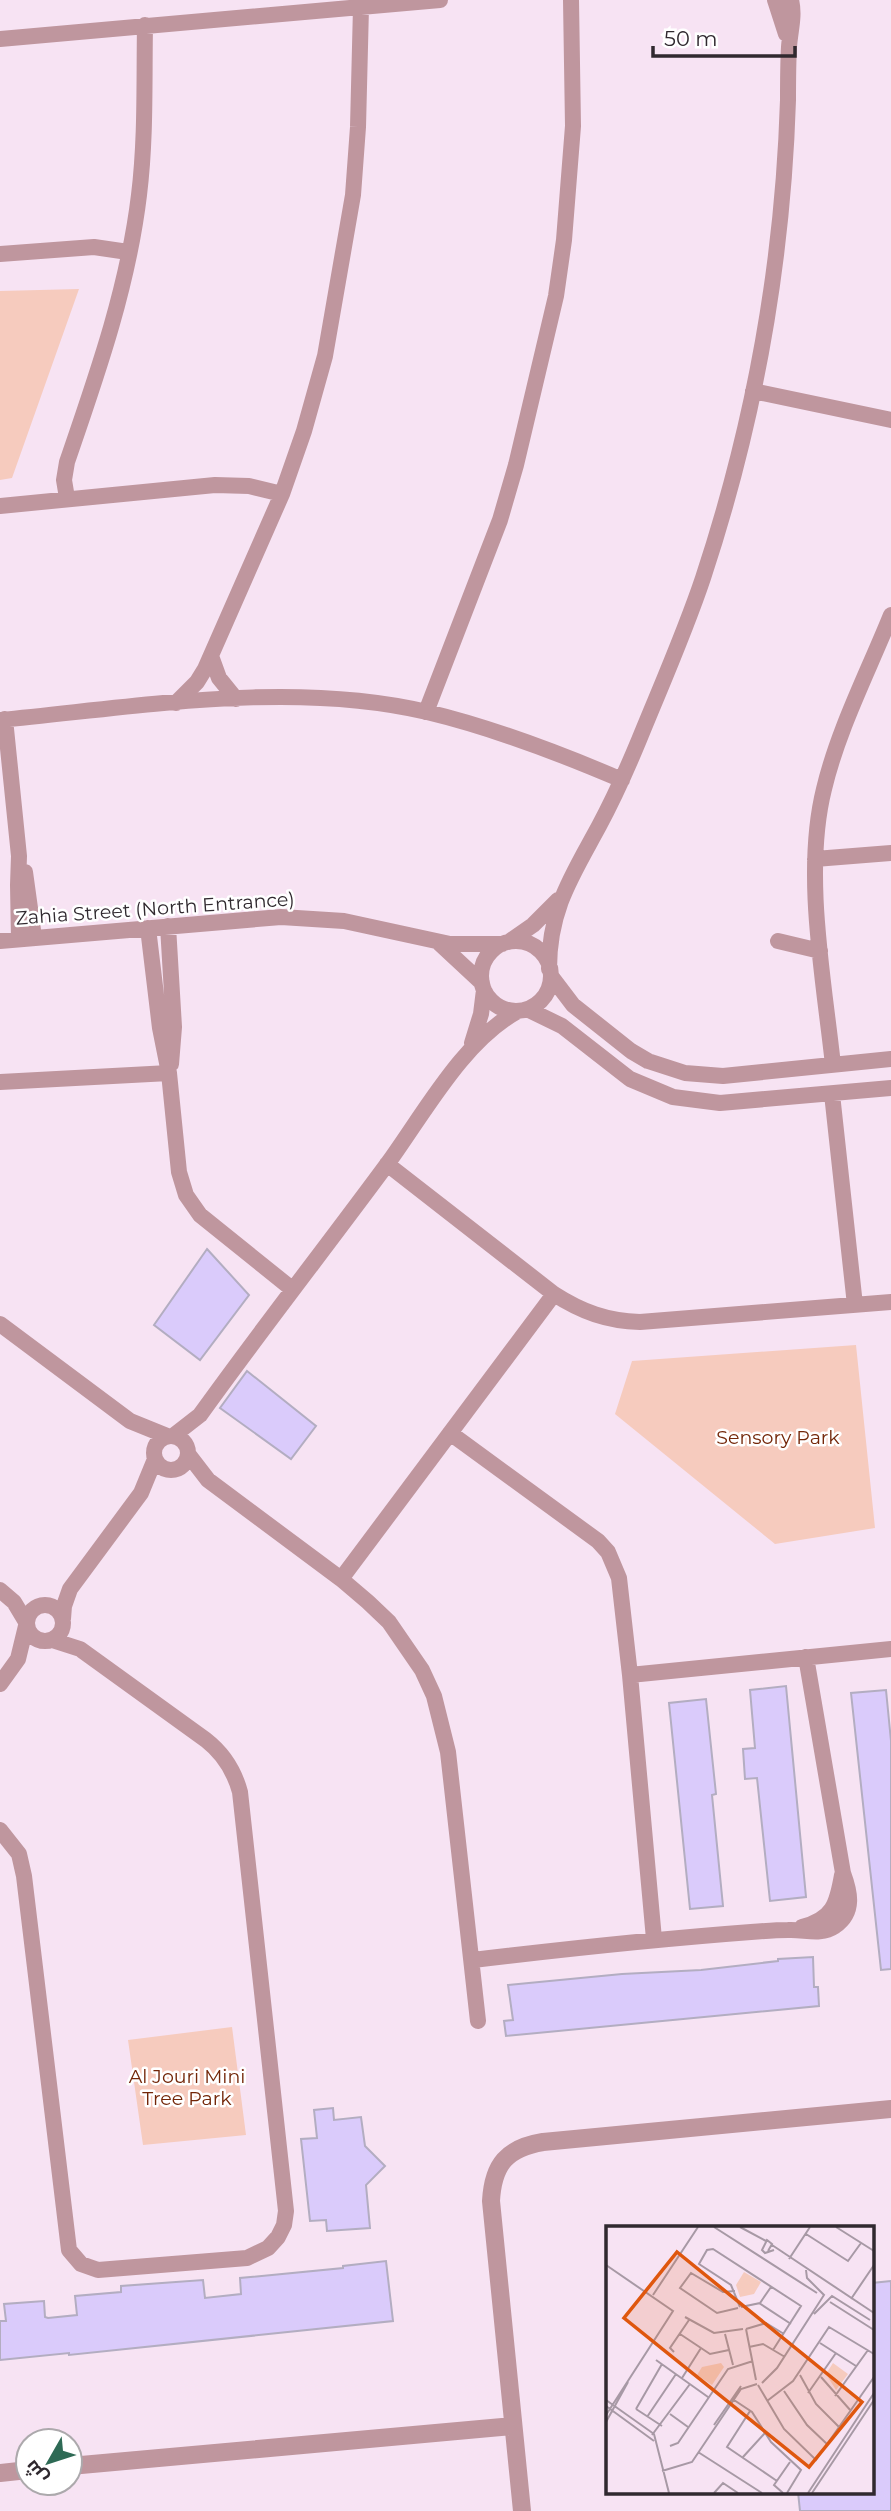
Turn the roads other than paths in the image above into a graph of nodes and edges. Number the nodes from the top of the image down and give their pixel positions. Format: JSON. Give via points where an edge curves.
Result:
{"nodes":[{"id":1,"x":440,"y":0,"type":"edge"},
{"id":2,"x":571,"y":0,"type":"edge"},
{"id":3,"x":775,"y":0,"type":"edge"},
{"id":4,"x":791,"y":0,"type":"edge"},
{"id":5,"x":361,"y":7,"type":"junction"},
{"id":6,"x":145,"y":25,"type":"junction"},
{"id":7,"x":0,"y":39,"type":"edge"},
{"id":8,"x":789,"y":47,"type":"junction"},
{"id":9,"x":128,"y":252,"type":"junction"},
{"id":10,"x":0,"y":254,"type":"edge"},
{"id":11,"x":753,"y":390,"type":"junction"},
{"id":12,"x":891,"y":420,"type":"edge"},
{"id":13,"x":282,"y":494,"type":"junction"},
{"id":14,"x":66,"y":498,"type":"junction"},
{"id":15,"x":0,"y":506,"type":"edge"},
{"id":16,"x":891,"y":615,"type":"edge"},
{"id":17,"x":211,"y":656,"type":"junction"},
{"id":18,"x":236,"y":699,"type":"junction"},
{"id":19,"x":176,"y":703,"type":"junction"},
{"id":20,"x":426,"y":712,"type":"junction"},
{"id":21,"x":3,"y":720,"type":"edge"},
{"id":22,"x":622,"y":780,"type":"junction"},
{"id":23,"x":891,"y":852,"type":"edge"},
{"id":24,"x":815,"y":859,"type":"junction"},
{"id":25,"x":562,"y":895,"type":"junction"},
{"id":26,"x":168,"y":926,"type":"junction"},
{"id":27,"x":148,"y":928,"type":"junction"},
{"id":28,"x":27,"y":938,"type":"junction"},
{"id":29,"x":0,"y":941,"type":"edge"},
{"id":30,"x":778,"y":941,"type":"dead end"},
{"id":31,"x":437,"y":942,"type":"junction"},
{"id":32,"x":506,"y":942,"type":"junction"},
{"id":33,"x":820,"y":951,"type":"junction"},
{"id":34,"x":550,"y":973,"type":"junction"},
{"id":35,"x":483,"y":986,"type":"junction"},
{"id":36,"x":523,"y":1010,"type":"junction"},
{"id":37,"x":470,"y":1048,"type":"junction"},
{"id":38,"x":888,"y":1059,"type":"edge"},
{"id":39,"x":833,"y":1065,"type":"junction"},
{"id":40,"x":169,"y":1073,"type":"junction"},
{"id":41,"x":0,"y":1082,"type":"edge"},
{"id":42,"x":889,"y":1088,"type":"edge"},
{"id":43,"x":832,"y":1094,"type":"junction"},
{"id":44,"x":387,"y":1164,"type":"junction"},
{"id":45,"x":292,"y":1289,"type":"junction"},
{"id":46,"x":554,"y":1294,"type":"junction"},
{"id":47,"x":891,"y":1302,"type":"edge"},
{"id":48,"x":855,"y":1305,"type":"junction"},
{"id":49,"x":0,"y":1324,"type":"edge"},
{"id":50,"x":200,"y":1415,"type":"junction"},
{"id":51,"x":130,"y":1421,"type":"junction"},
{"id":52,"x":450,"y":1433,"type":"junction"},
{"id":53,"x":170,"y":1436,"type":"junction"},
{"id":54,"x":188,"y":1452,"type":"junction"},
{"id":55,"x":154,"y":1456,"type":"junction"},
{"id":56,"x":174,"y":1470,"type":"junction"},
{"id":57,"x":208,"y":1480,"type":"junction"},
{"id":58,"x":141,"y":1493,"type":"junction"},
{"id":59,"x":341,"y":1578,"type":"junction"},
{"id":60,"x":70,"y":1589,"type":"junction"},
{"id":61,"x":4,"y":1594,"type":"edge"},
{"id":62,"x":41,"y":1605,"type":"junction"},
{"id":63,"x":63,"y":1621,"type":"junction"},
{"id":64,"x":26,"y":1624,"type":"junction"},
{"id":65,"x":50,"y":1641,"type":"junction"},
{"id":66,"x":80,"y":1649,"type":"junction"},
{"id":67,"x":891,"y":1649,"type":"edge"},
{"id":68,"x":806,"y":1657,"type":"junction"},
{"id":69,"x":18,"y":1659,"type":"junction"},
{"id":70,"x":630,"y":1675,"type":"junction"},
{"id":71,"x":0,"y":1684,"type":"edge"},
{"id":72,"x":0,"y":1830,"type":"edge"},
{"id":73,"x":654,"y":1939,"type":"junction"},
{"id":74,"x":473,"y":1960,"type":"junction"},
{"id":75,"x":478,"y":2021,"type":"dead end"},
{"id":76,"x":891,"y":2109,"type":"edge"},
{"id":77,"x":513,"y":2426,"type":"junction"},
{"id":78,"x":84,"y":2465,"type":"edge"},
{"id":79,"x":522,"y":2511,"type":"edge"}],
"edges":[{"from":1,"to":5,"type":"street"},
{"from":2,"to":20,"type":"street","via":[[573,126],[556,296],[500,520]]},
{"from":3,"to":8,"type":"street"},
{"from":4,"to":8,"type":"street"},
{"from":5,"to":6,"type":"street"},
{"from":5,"to":13,"type":"street","via":[[357,161],[348,229],[325,356]]},
{"from":6,"to":7,"type":"street"},
{"from":6,"to":9,"type":"street","via":[[143,158]]},
{"from":8,"to":11,"type":"street","via":[[782,197]]},
{"from":9,"to":10,"type":"street","via":[[94,247]]},
{"from":9,"to":14,"type":"street","via":[[103,358],[67,462]]},
{"from":11,"to":12,"type":"street"},
{"from":11,"to":22,"type":"street","via":[[703,579]]},
{"from":13,"to":14,"type":"street","via":[[232,485]]},
{"from":13,"to":17,"type":"street"},
{"from":14,"to":15,"type":"street"},
{"from":16,"to":24,"type":"street","via":[[823,790]]},
{"from":17,"to":18,"type":"street","via":[[219,678]]},
{"from":17,"to":19,"type":"street","via":[[197,682]]},
{"from":18,"to":19,"type":"street"},
{"from":18,"to":20,"type":"street","via":[[332,699]]},
{"from":19,"to":21,"type":"street"},
{"from":20,"to":22,"type":"street","via":[[526,742]]},
{"from":21,"to":28,"type":"street"},
{"from":22,"to":25,"type":"street"},
{"from":23,"to":24,"type":"street"},
{"from":24,"to":33,"type":"street"},
{"from":25,"to":32,"type":"street","via":[[544,916]]},
{"from":25,"to":34,"type":"street","via":[[552,931]]},
{"from":26,"to":27,"type":"street","name":"Zahia Street (North Entrance)"},
{"from":26,"to":31,"type":"street","name":"Zahia Street (North Entrance)","via":[[281,916],[376,926]]},
{"from":26,"to":40,"type":"street","via":[[174,1027]]},
{"from":27,"to":28,"type":"street","name":"Zahia Street (North Entrance)"},
{"from":27,"to":40,"type":"street"},
{"from":28,"to":29,"type":"street","name":"Zahia Street (North Entrance)"},
{"from":30,"to":33,"type":"street"},
{"from":31,"to":32,"type":"street","name":"Zahia Street (North Entrance)"},
{"from":31,"to":35,"type":"street"},
{"from":32,"to":34,"type":"street","via":[[535,947]]},
{"from":32,"to":35,"type":"street","via":[[487,955],[481,974]]},
{"from":33,"to":39,"type":"street"},
{"from":34,"to":36,"type":"street","via":[[544,996]]},
{"from":34,"to":39,"type":"street","via":[[582,1013],[631,1051],[666,1068],[723,1076]]},
{"from":35,"to":36,"type":"street","via":[[498,1006]]},
{"from":35,"to":37,"type":"street","via":[[481,1014]]},
{"from":36,"to":37,"type":"street"},
{"from":36,"to":43,"type":"street","via":[[562,1026],[629,1079],[673,1097],[720,1103]]},
{"from":37,"to":44,"type":"street"},
{"from":38,"to":39,"type":"street"},
{"from":38,"to":42,"type":"street"},
{"from":40,"to":41,"type":"street"},
{"from":40,"to":45,"type":"street","via":[[179,1171],[186,1195],[200,1214]]},
{"from":42,"to":43,"type":"street"},
{"from":43,"to":48,"type":"street"},
{"from":44,"to":45,"type":"street"},
{"from":44,"to":46,"type":"street"},
{"from":45,"to":50,"type":"street"},
{"from":46,"to":48,"type":"street","via":[[595,1316],[629,1322]]},
{"from":46,"to":52,"type":"street"},
{"from":47,"to":48,"type":"street"},
{"from":49,"to":51,"type":"street"},
{"from":50,"to":53,"type":"street"},
{"from":50,"to":54,"type":"street"},
{"from":51,"to":53,"type":"street"},
{"from":51,"to":55,"type":"street"},
{"from":52,"to":59,"type":"street"},
{"from":52,"to":70,"type":"street","via":[[608,1552],[619,1578]]},
{"from":53,"to":54,"type":"street","via":[[183,1441]]},
{"from":53,"to":55,"type":"street","via":[[157,1442]]},
{"from":54,"to":56,"type":"street","via":[[184,1464]]},
{"from":54,"to":57,"type":"street"},
{"from":55,"to":56,"type":"street","via":[[162,1468]]},
{"from":55,"to":58,"type":"street"},
{"from":56,"to":57,"type":"street"},
{"from":56,"to":58,"type":"street"},
{"from":57,"to":59,"type":"street"},
{"from":58,"to":60,"type":"street"},
{"from":59,"to":74,"type":"street","via":[[389,1622],[434,1696],[448,1752]]},
{"from":60,"to":62,"type":"street"},
{"from":60,"to":63,"type":"street"},
{"from":61,"to":62,"type":"street"},
{"from":61,"to":64,"type":"street"},
{"from":62,"to":63,"type":"street","via":[[54,1606]]},
{"from":62,"to":64,"type":"street","via":[[30,1611]]},
{"from":63,"to":65,"type":"street","via":[[60,1633]]},
{"from":63,"to":66,"type":"street"},
{"from":64,"to":65,"type":"street","via":[[34,1638]]},
{"from":64,"to":69,"type":"street"},
{"from":65,"to":66,"type":"street"},
{"from":65,"to":69,"type":"street"},
{"from":66,"to":72,"type":"street","via":[[216,1748],[237,1780],[286,2211],[278,2237],[258,2254],[236,2260],[98,2270],[81,2264],[69,2250],[24,1876],[19,1854]]},
{"from":67,"to":68,"type":"street"},
{"from":68,"to":70,"type":"street"},
{"from":68,"to":73,"type":"street","via":[[850,1899],[846,1914],[826,1931],[792,1929]]},
{"from":69,"to":71,"type":"street"},
{"from":70,"to":73,"type":"street"},
{"from":73,"to":74,"type":"street"},
{"from":74,"to":75,"type":"street"},
{"from":76,"to":77,"type":"street","via":[[544,2142],[510,2154],[498,2167],[491,2201]]},
{"from":77,"to":78,"type":"street"},
{"from":77,"to":79,"type":"street"}]}
